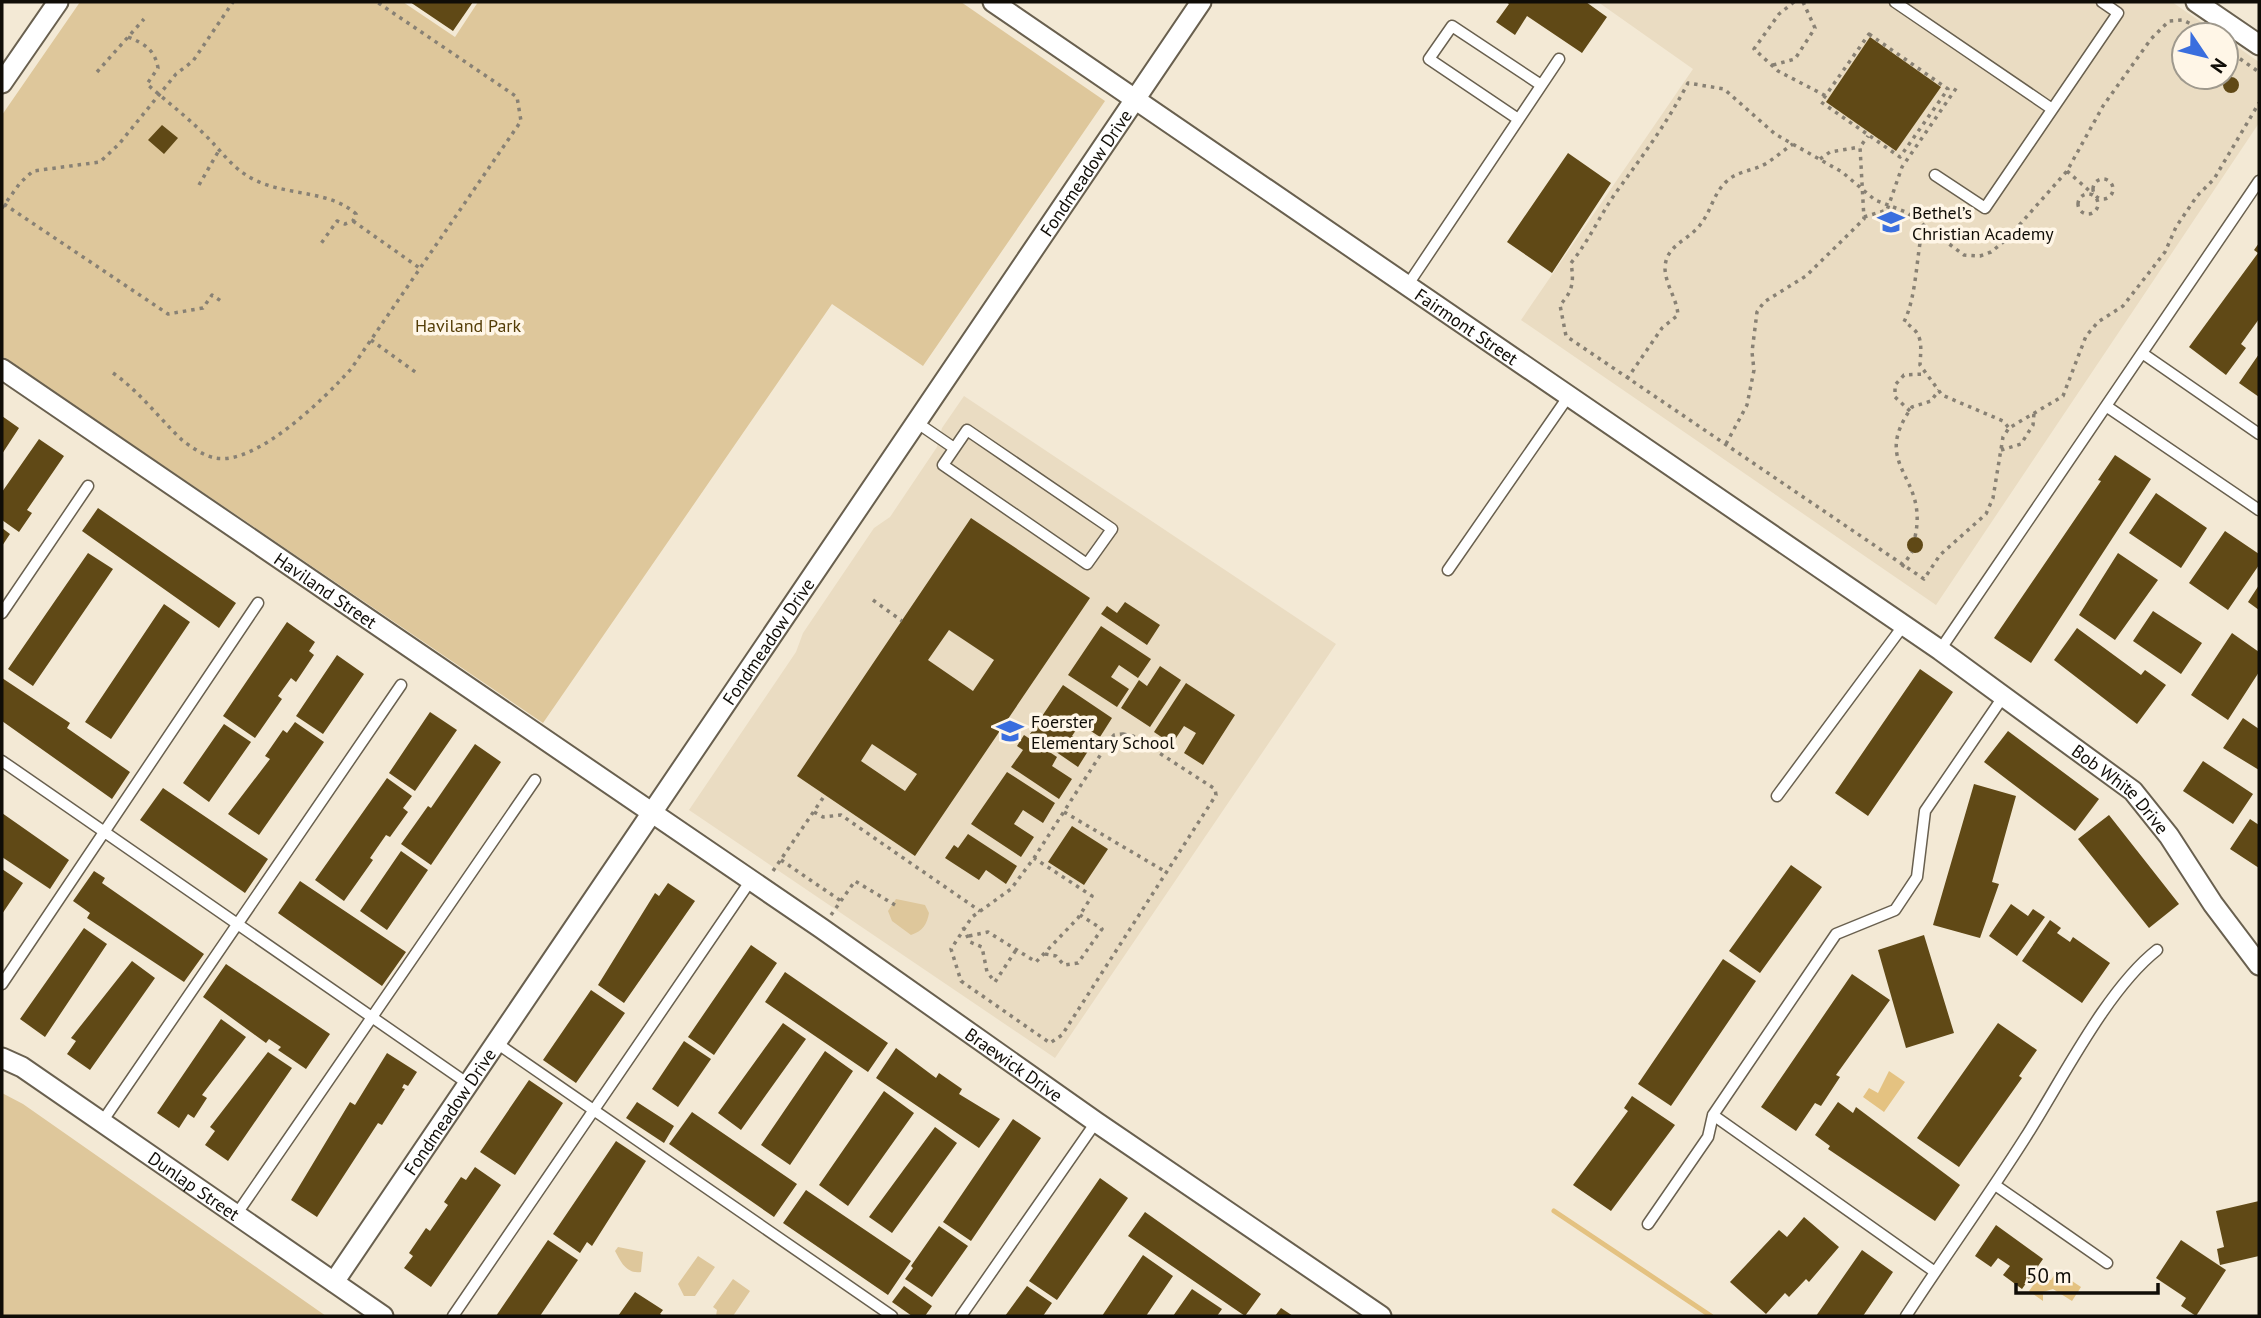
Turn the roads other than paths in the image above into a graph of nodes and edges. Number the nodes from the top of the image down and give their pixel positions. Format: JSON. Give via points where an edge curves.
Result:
{"nodes":[{"id":1,"x":58,"y":2,"type":"edge"},
{"id":2,"x":993,"y":2,"type":"edge"},
{"id":3,"x":1201,"y":2,"type":"edge"},
{"id":4,"x":1895,"y":2,"type":"edge"},
{"id":5,"x":2102,"y":2,"type":"edge"},
{"id":6,"x":2196,"y":2,"type":"edge"},
{"id":7,"x":2259,"y":45,"type":"edge"},
{"id":8,"x":1559,"y":58,"type":"dead end"},
{"id":9,"x":2,"y":83,"type":"edge"},
{"id":10,"x":1541,"y":85,"type":"junction"},
{"id":11,"x":1135,"y":99,"type":"junction"},
{"id":12,"x":2052,"y":109,"type":"junction"},
{"id":13,"x":1518,"y":119,"type":"junction"},
{"id":14,"x":1935,"y":175,"type":"dead end"},
{"id":15,"x":2259,"y":181,"type":"edge"},
{"id":16,"x":1406,"y":286,"type":"junction"},
{"id":17,"x":2142,"y":353,"type":"junction"},
{"id":18,"x":2,"y":369,"type":"edge"},
{"id":19,"x":1568,"y":397,"type":"junction"},
{"id":20,"x":2106,"y":406,"type":"junction"},
{"id":21,"x":916,"y":422,"type":"junction"},
{"id":22,"x":2259,"y":434,"type":"edge"},
{"id":23,"x":954,"y":448,"type":"junction"},
{"id":24,"x":88,"y":486,"type":"dead end"},
{"id":25,"x":2259,"y":510,"type":"edge"},
{"id":26,"x":1448,"y":570,"type":"dead end"},
{"id":27,"x":258,"y":603,"type":"dead end"},
{"id":28,"x":2,"y":613,"type":"edge"},
{"id":29,"x":1903,"y":625,"type":"junction"},
{"id":30,"x":1940,"y":650,"type":"junction"},
{"id":31,"x":401,"y":685,"type":"dead end"},
{"id":32,"x":2003,"y":697,"type":"junction"},
{"id":33,"x":2,"y":761,"type":"edge"},
{"id":34,"x":535,"y":780,"type":"dead end"},
{"id":35,"x":1777,"y":796,"type":"dead end"},
{"id":36,"x":650,"y":813,"type":"junction"},
{"id":37,"x":102,"y":831,"type":"junction"},
{"id":38,"x":756,"y":884,"type":"junction"},
{"id":39,"x":237,"y":925,"type":"junction"},
{"id":40,"x":2157,"y":950,"type":"dead end"},
{"id":41,"x":2259,"y":963,"type":"edge"},
{"id":42,"x":2,"y":984,"type":"edge"},
{"id":43,"x":372,"y":1017,"type":"junction"},
{"id":44,"x":495,"y":1041,"type":"junction"},
{"id":45,"x":2,"y":1058,"type":"edge"},
{"id":46,"x":467,"y":1083,"type":"junction"},
{"id":47,"x":594,"y":1110,"type":"junction"},
{"id":48,"x":1713,"y":1115,"type":"junction"},
{"id":49,"x":102,"y":1122,"type":"junction"},
{"id":50,"x":1096,"y":1122,"type":"junction"},
{"id":51,"x":1995,"y":1185,"type":"junction"},
{"id":52,"x":236,"y":1215,"type":"junction"},
{"id":53,"x":1648,"y":1224,"type":"dead end"},
{"id":54,"x":2108,"y":1263,"type":"dead end"},
{"id":55,"x":1935,"y":1272,"type":"junction"},
{"id":56,"x":334,"y":1282,"type":"junction"},
{"id":57,"x":1359,"y":1311,"type":"edge"},
{"id":58,"x":383,"y":1316,"type":"edge"},
{"id":59,"x":453,"y":1316,"type":"edge"},
{"id":60,"x":892,"y":1316,"type":"edge"},
{"id":61,"x":961,"y":1316,"type":"edge"},
{"id":62,"x":1381,"y":1316,"type":"edge"},
{"id":63,"x":1906,"y":1316,"type":"edge"}],
"edges":[{"from":1,"to":9,"type":"street"},
{"from":2,"to":11,"type":"street","name":"Fairmont Street"},
{"from":3,"to":11,"type":"street","name":"Fondmeadow Drive"},
{"from":4,"to":12,"type":"lane"},
{"from":5,"to":12,"type":"lane","via":[[2118,13]]},
{"from":6,"to":7,"type":"street"},
{"from":8,"to":10,"type":"lane"},
{"from":10,"to":13,"type":"lane"},
{"from":10,"to":13,"type":"lane","via":[[1452,26],[1429,59]]},
{"from":11,"to":16,"type":"street","name":"Fairmont Street"},
{"from":11,"to":21,"type":"street","name":"Fondmeadow Drive"},
{"from":12,"to":14,"type":"lane","via":[[1985,208]]},
{"from":13,"to":16,"type":"lane"},
{"from":15,"to":17,"type":"lane"},
{"from":16,"to":19,"type":"street","name":"Fairmont Street"},
{"from":17,"to":20,"type":"lane"},
{"from":17,"to":22,"type":"lane"},
{"from":18,"to":36,"type":"street","name":"Haviland Street"},
{"from":19,"to":26,"type":"lane"},
{"from":19,"to":29,"type":"street","name":"Fairmont Street"},
{"from":20,"to":25,"type":"lane"},
{"from":20,"to":30,"type":"lane"},
{"from":21,"to":23,"type":"lane"},
{"from":21,"to":36,"type":"street","name":"Fondmeadow Drive"},
{"from":23,"to":23,"type":"lane","via":[[943,465],[1087,564],[1112,529],[967,430]]},
{"from":24,"to":28,"type":"lane"},
{"from":27,"to":37,"type":"lane"},
{"from":29,"to":30,"type":"street","name":"Fairmont Street"},
{"from":29,"to":35,"type":"lane"},
{"from":30,"to":32,"type":"street","name":"Bob White Drive"},
{"from":31,"to":39,"type":"lane"},
{"from":32,"to":41,"type":"street","name":"Bob White Drive","via":[[2133,791]]},
{"from":32,"to":48,"type":"lane","via":[[1925,811],[1917,877],[1895,910],[1836,934]]},
{"from":33,"to":37,"type":"lane"},
{"from":34,"to":43,"type":"lane"},
{"from":36,"to":38,"type":"street","name":"Braewick Drive"},
{"from":36,"to":44,"type":"street","name":"Fondmeadow Drive"},
{"from":37,"to":39,"type":"lane"},
{"from":37,"to":42,"type":"lane"},
{"from":38,"to":47,"type":"lane"},
{"from":38,"to":50,"type":"street","name":"Braewick Drive"},
{"from":39,"to":43,"type":"lane"},
{"from":39,"to":49,"type":"lane"},
{"from":40,"to":51,"type":"lane","via":[[2138,964],[2082,1045]]},
{"from":43,"to":46,"type":"lane"},
{"from":43,"to":52,"type":"lane"},
{"from":44,"to":46,"type":"street","name":"Fondmeadow Drive"},
{"from":44,"to":47,"type":"lane"},
{"from":45,"to":49,"type":"street","name":"Dunlap Street"},
{"from":46,"to":56,"type":"street","name":"Fondmeadow Drive"},
{"from":47,"to":59,"type":"lane"},
{"from":47,"to":60,"type":"lane"},
{"from":48,"to":53,"type":"lane","via":[[1708,1137]]},
{"from":48,"to":55,"type":"lane"},
{"from":49,"to":52,"type":"street","name":"Dunlap Street"},
{"from":50,"to":57,"type":"street","name":"Braewick Drive"},
{"from":50,"to":61,"type":"lane"},
{"from":51,"to":54,"type":"lane"},
{"from":51,"to":55,"type":"lane"},
{"from":52,"to":56,"type":"street","name":"Dunlap Street"},
{"from":55,"to":63,"type":"lane"},
{"from":56,"to":58,"type":"street","name":"Dunlap Street"},
{"from":57,"to":62,"type":"street","name":"Braewick Drive"}]}
